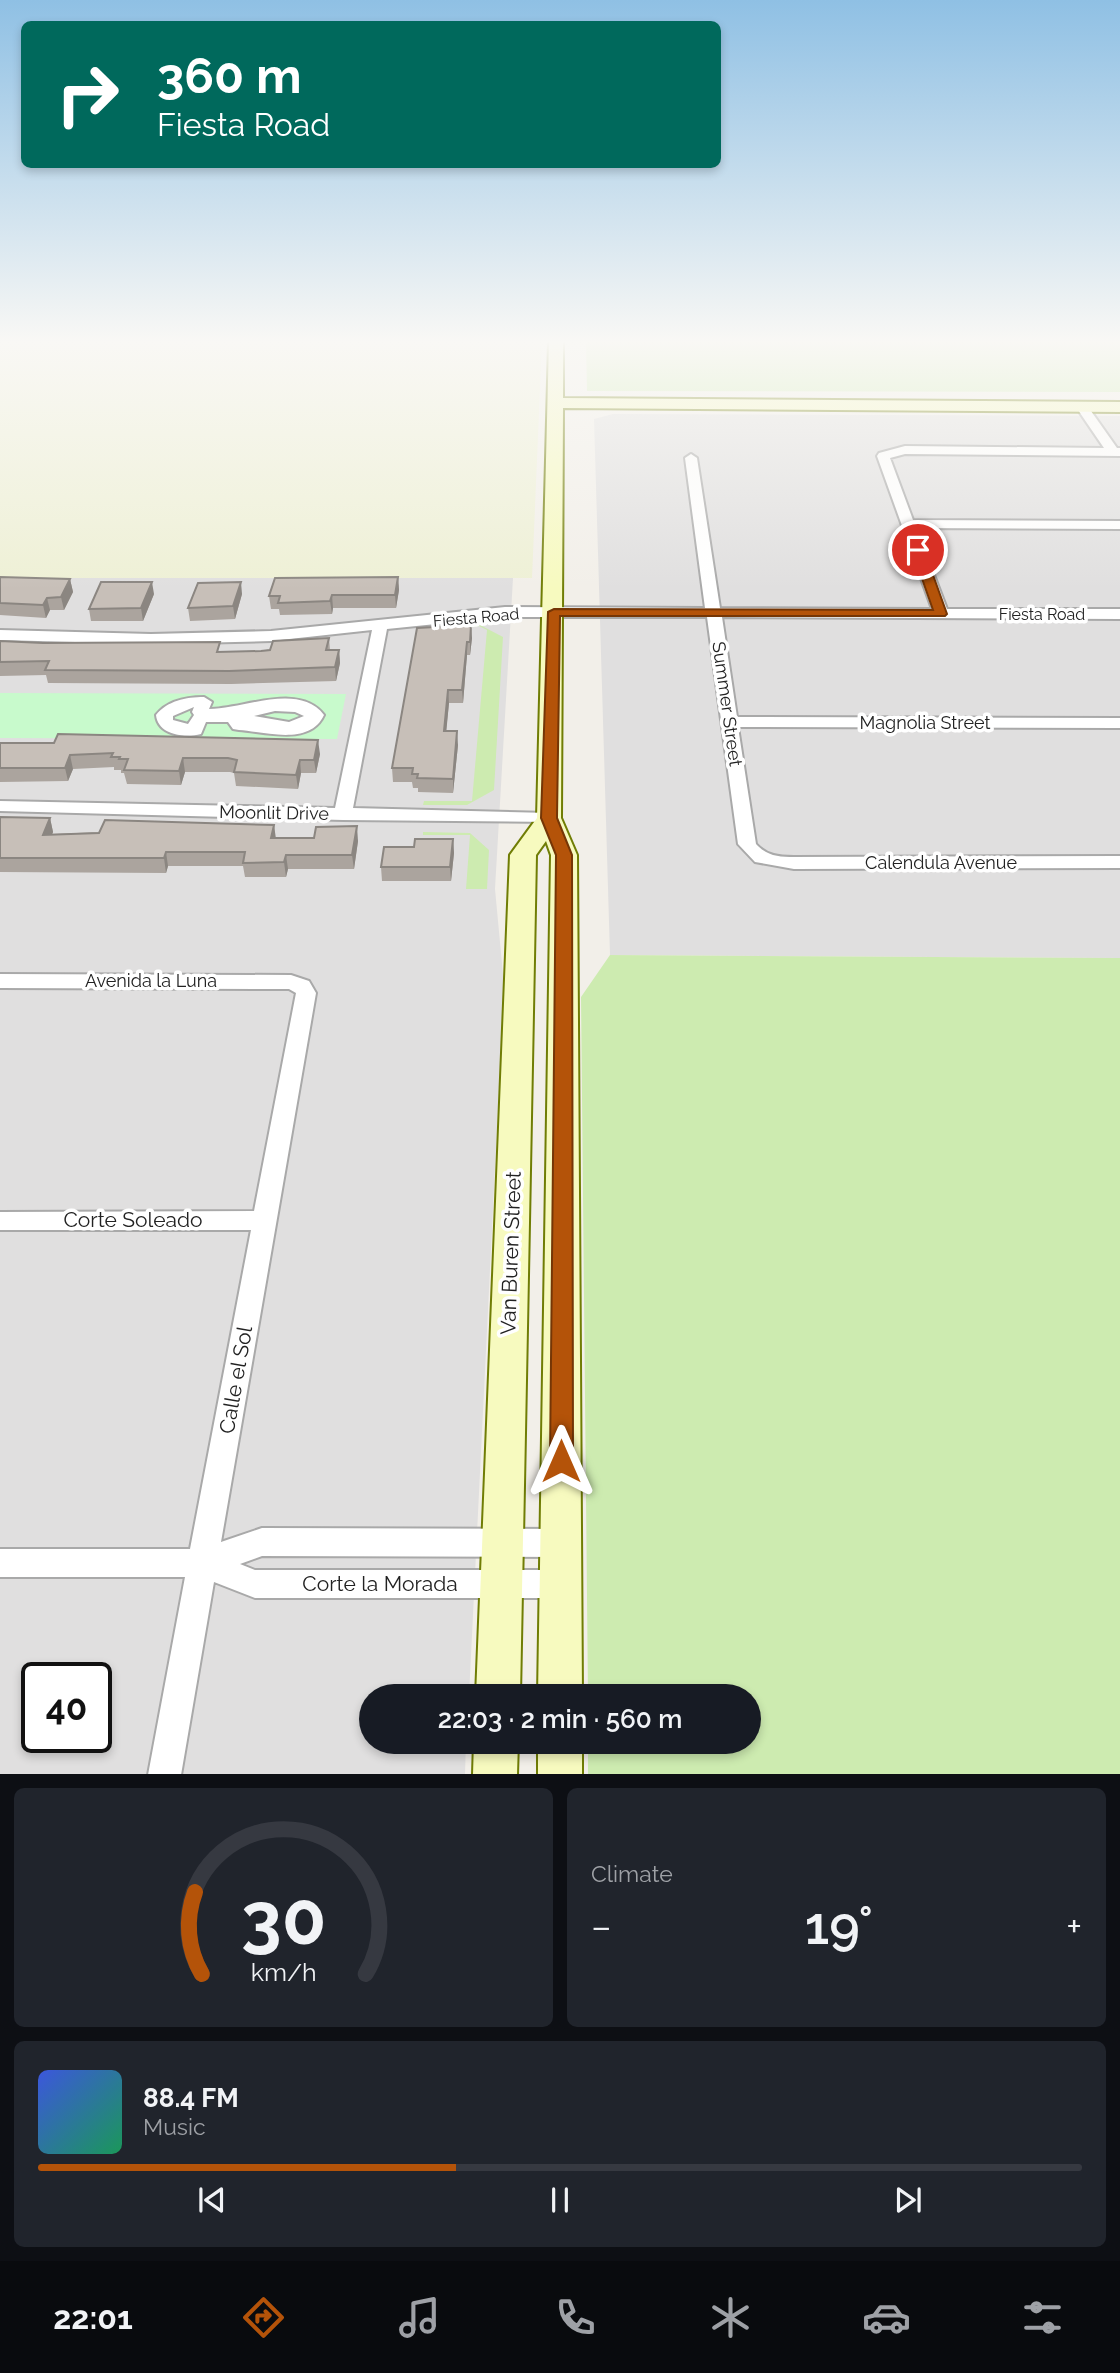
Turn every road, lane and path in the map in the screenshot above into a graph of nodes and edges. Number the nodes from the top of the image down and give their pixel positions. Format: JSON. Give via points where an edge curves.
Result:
{"nodes":[{"id":1,"x":556,"y":424,"type":"edge"},
{"id":2,"x":1095,"y":424,"type":"edge"},
{"id":3,"x":1116,"y":452,"type":"edge"},
{"id":4,"x":691,"y":458,"type":"dead end"},
{"id":5,"x":908,"y":524,"type":"junction"},
{"id":6,"x":1120,"y":525,"type":"edge"},
{"id":7,"x":554,"y":612,"type":"junction"},
{"id":8,"x":713,"y":613,"type":"junction"},
{"id":9,"x":941,"y":614,"type":"junction"},
{"id":10,"x":1120,"y":614,"type":"edge"},
{"id":11,"x":380,"y":627,"type":"junction"},
{"id":12,"x":0,"y":635,"type":"edge"},
{"id":13,"x":729,"y":722,"type":"junction"},
{"id":14,"x":257,"y":723,"type":"joint"},
{"id":15,"x":1120,"y":723,"type":"edge"},
{"id":16,"x":0,"y":806,"type":"edge"},
{"id":17,"x":343,"y":815,"type":"junction"},
{"id":18,"x":549,"y":818,"type":"junction"},
{"id":19,"x":763,"y":860,"type":"joint"},
{"id":20,"x":1120,"y":862,"type":"edge"},
{"id":21,"x":0,"y":981,"type":"edge"},
{"id":22,"x":302,"y":985,"type":"joint"},
{"id":23,"x":266,"y":1220,"type":"junction"},
{"id":24,"x":0,"y":1221,"type":"edge"},
{"id":25,"x":503,"y":1542,"type":"junction"},
{"id":26,"x":561,"y":1543,"type":"junction"},
{"id":27,"x":0,"y":1563,"type":"edge"},
{"id":28,"x":202,"y":1563,"type":"junction"},
{"id":29,"x":502,"y":1584,"type":"junction"},
{"id":30,"x":561,"y":1584,"type":"junction"},
{"id":31,"x":498,"y":1684,"type":"edge"},
{"id":32,"x":561,"y":1684,"type":"edge"},
{"id":33,"x":496,"y":1754,"type":"edge"},
{"id":34,"x":560,"y":1754,"type":"edge"},
{"id":35,"x":163,"y":1774,"type":"edge"},
{"id":36,"x":495,"y":1774,"type":"edge"},
{"id":37,"x":560,"y":1774,"type":"edge"}],
"edges":[{"from":1,"to":7,"type":"street"},
{"from":2,"to":3,"type":"street"},
{"from":3,"to":5,"type":"street","via":[[888,452],[882,459]]},
{"from":4,"to":8,"type":"street","name":"Summer Street"},
{"from":5,"to":6,"type":"street"},
{"from":5,"to":9,"type":"street"},
{"from":7,"to":8,"type":"street","name":"Fiesta Road"},
{"from":7,"to":11,"type":"street","name":"Fiesta Road","via":[[505,612]]},
{"from":7,"to":18,"type":"street"},
{"from":8,"to":9,"type":"street","name":"Fiesta Road"},
{"from":8,"to":13,"type":"street","name":"Summer Street"},
{"from":9,"to":10,"type":"street","name":"Fiesta Road"},
{"from":11,"to":12,"type":"street","name":"Fiesta Road","via":[[211,638]]},
{"from":11,"to":17,"type":"street"},
{"from":13,"to":15,"type":"street","name":"Magnolia Street"},
{"from":13,"to":19,"type":"street","name":"Summer Street","via":[[747,844]]},
{"from":14,"to":14,"type":"street","via":[[289,728],[315,718],[304,727],[286,730],[239,725],[233,717],[203,717],[195,730],[183,730],[172,728],[164,715],[181,704],[204,702],[200,712],[204,715],[292,704],[306,706],[316,715],[298,706],[254,709],[243,716]]},
{"from":16,"to":17,"type":"street","name":"Moonlit Drive"},
{"from":17,"to":18,"type":"street","name":"Moonlit Drive"},
{"from":18,"to":25,"type":"street","name":"Van Buren Street","via":[[523,855]]},
{"from":18,"to":26,"type":"street","via":[[564,855]]},
{"from":19,"to":20,"type":"street","name":"Calendula Avenue"},
{"from":21,"to":22,"type":"street","name":"Avenida la Luna","via":[[273,981]]},
{"from":22,"to":23,"type":"street","name":"Calle el Sol","via":[[305,1006]]},
{"from":23,"to":24,"type":"street","name":"Corte Soleado"},
{"from":23,"to":28,"type":"street","name":"Calle el Sol"},
{"from":25,"to":26,"type":"street","name":"Corte la Morada"},
{"from":25,"to":28,"type":"street","name":"Corte la Morada","via":[[262,1542]]},
{"from":25,"to":29,"type":"street","name":"Van Buren Street"},
{"from":26,"to":30,"type":"street"},
{"from":27,"to":28,"type":"street","name":"Corte la Morada"},
{"from":28,"to":29,"type":"street","name":"Corte la Morada","via":[[255,1584]]},
{"from":28,"to":35,"type":"street","name":"Calle el Sol"},
{"from":29,"to":30,"type":"street","name":"Corte la Morada"},
{"from":29,"to":31,"type":"street","name":"Van Buren Street"},
{"from":30,"to":32,"type":"street"},
{"from":33,"to":36,"type":"street"},
{"from":34,"to":37,"type":"street"}]}
